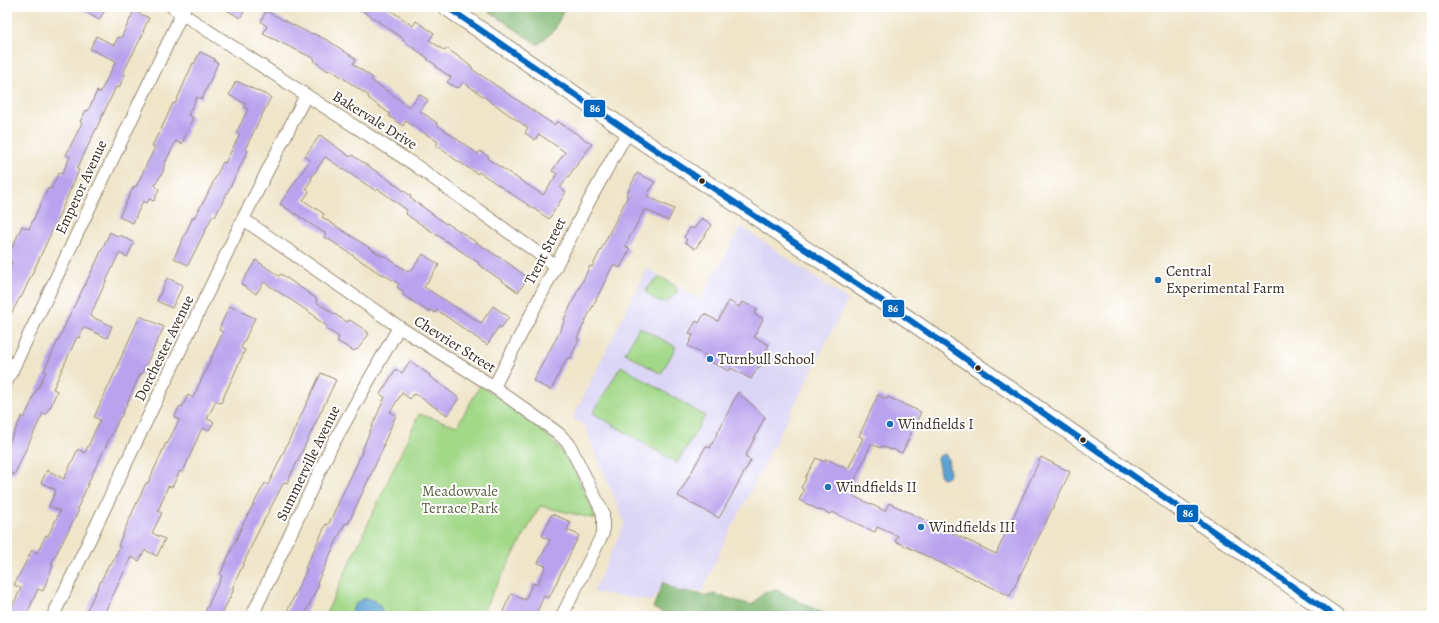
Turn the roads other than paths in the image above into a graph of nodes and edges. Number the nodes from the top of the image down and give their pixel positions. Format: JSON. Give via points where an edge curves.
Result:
{"nodes":[{"id":1,"x":447,"y":7,"type":"edge"},
{"id":2,"x":180,"y":9,"type":"edge"},
{"id":3,"x":306,"y":95,"type":"junction"},
{"id":4,"x":629,"y":132,"type":"junction"},
{"id":5,"x":243,"y":219,"type":"junction"},
{"id":6,"x":556,"y":266,"type":"junction"},
{"id":7,"x":399,"y":327,"type":"junction"},
{"id":8,"x":7,"y":381,"type":"edge"},
{"id":9,"x":494,"y":387,"type":"junction"},
{"id":10,"x":53,"y":616,"type":"edge"},
{"id":11,"x":252,"y":616,"type":"edge"},
{"id":12,"x":562,"y":616,"type":"edge"},
{"id":13,"x":1335,"y":616,"type":"edge"}],
"edges":[{"from":1,"to":4,"type":"main road"},
{"from":2,"to":3,"type":"street","name":"Bakervale Drive"},
{"from":2,"to":8,"type":"street","name":"Emperor Avenue"},
{"from":3,"to":5,"type":"street","name":"Dorchester Avenue"},
{"from":3,"to":6,"type":"street","name":"Bakervale Drive","via":[[415,165]]},
{"from":4,"to":6,"type":"street","name":"Trent Street","via":[[588,203]]},
{"from":4,"to":13,"type":"main road","via":[[878,298]]},
{"from":5,"to":7,"type":"street","name":"Chevrier Street"},
{"from":5,"to":10,"type":"street","name":"Dorchester Avenue"},
{"from":6,"to":9,"type":"street","name":"Trent Street"},
{"from":7,"to":9,"type":"street","name":"Chevrier Street"},
{"from":7,"to":11,"type":"street","name":"Summerville Avenue","via":[[331,447]]},
{"from":9,"to":12,"type":"street","name":"Chevrier Street","via":[[558,433],[569,444],[603,513],[603,533]]}]}
